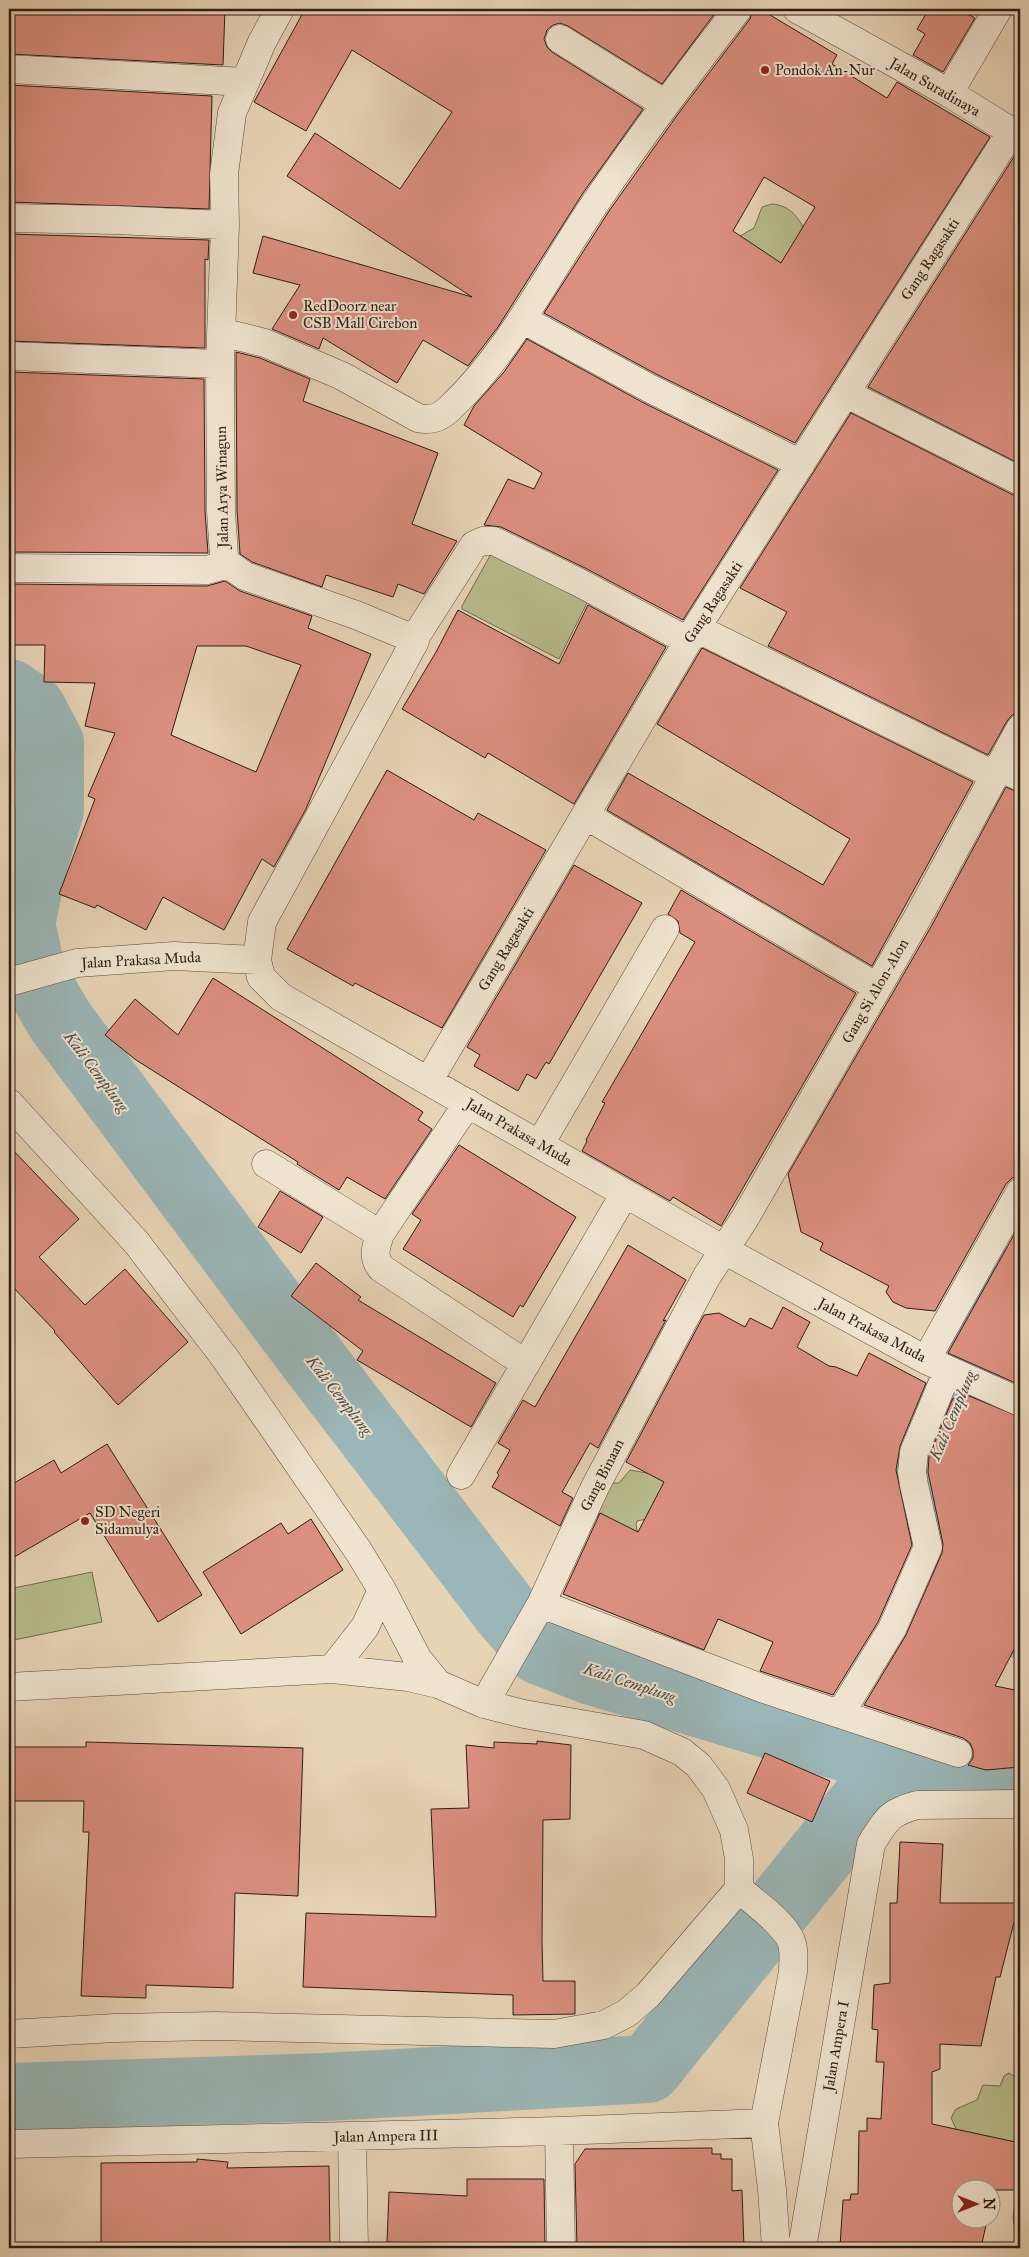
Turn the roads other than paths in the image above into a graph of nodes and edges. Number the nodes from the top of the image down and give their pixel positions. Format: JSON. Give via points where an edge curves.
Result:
{"nodes":[{"id":1,"x":280,"y":9,"type":"edge"},
{"id":2,"x":738,"y":9,"type":"edge"},
{"id":3,"x":797,"y":9,"type":"edge"},
{"id":4,"x":998,"y":9,"type":"edge"},
{"id":5,"x":560,"y":39,"type":"dead end"},
{"id":6,"x":9,"y":70,"type":"edge"},
{"id":7,"x":245,"y":82,"type":"junction"},
{"id":8,"x":949,"y":94,"type":"junction"},
{"id":9,"x":665,"y":104,"type":"junction"},
{"id":10,"x":1016,"y":135,"type":"edge"},
{"id":11,"x":9,"y":218,"type":"edge"},
{"id":12,"x":225,"y":225,"type":"junction"},
{"id":13,"x":522,"y":319,"type":"junction"},
{"id":14,"x":221,"y":332,"type":"junction"},
{"id":15,"x":9,"y":356,"type":"edge"},
{"id":16,"x":220,"y":364,"type":"junction"},
{"id":17,"x":845,"y":393,"type":"junction"},
{"id":18,"x":802,"y":464,"type":"junction"},
{"id":19,"x":1020,"y":481,"type":"edge"},
{"id":20,"x":228,"y":564,"type":"junction"},
{"id":21,"x":9,"y":568,"type":"edge"},
{"id":22,"x":692,"y":634,"type":"junction"},
{"id":23,"x":414,"y":639,"type":"junction"},
{"id":24,"x":1020,"y":729,"type":"edge"},
{"id":25,"x":1005,"y":773,"type":"edge"},
{"id":26,"x":585,"y":815,"type":"junction"},
{"id":27,"x":665,"y":929,"type":"dead end"},
{"id":28,"x":257,"y":960,"type":"junction"},
{"id":29,"x":9,"y":982,"type":"edge"},
{"id":30,"x":877,"y":986,"type":"junction"},
{"id":31,"x":429,"y":1080,"type":"junction"},
{"id":32,"x":9,"y":1103,"type":"edge"},
{"id":33,"x":468,"y":1103,"type":"junction"},
{"id":34,"x":540,"y":1144,"type":"junction"},
{"id":35,"x":266,"y":1164,"type":"dead end"},
{"id":36,"x":1020,"y":1192,"type":"edge"},
{"id":37,"x":625,"y":1193,"type":"junction"},
{"id":38,"x":380,"y":1234,"type":"junction"},
{"id":39,"x":724,"y":1250,"type":"junction"},
{"id":40,"x":526,"y":1364,"type":"junction"},
{"id":41,"x":943,"y":1368,"type":"junction"},
{"id":42,"x":1012,"y":1398,"type":"edge"},
{"id":43,"x":461,"y":1475,"type":"dead end"},
{"id":44,"x":382,"y":1590,"type":"junction"},
{"id":45,"x":536,"y":1612,"type":"junction"},
{"id":46,"x":332,"y":1669,"type":"junction"},
{"id":47,"x":438,"y":1684,"type":"junction"},
{"id":48,"x":9,"y":1687,"type":"edge"},
{"id":49,"x":484,"y":1704,"type":"junction"},
{"id":50,"x":840,"y":1714,"type":"junction"},
{"id":51,"x":958,"y":1753,"type":"dead end"},
{"id":52,"x":1020,"y":1804,"type":"edge"},
{"id":53,"x":748,"y":1896,"type":"junction"},
{"id":54,"x":9,"y":2034,"type":"edge"},
{"id":55,"x":764,"y":2123,"type":"junction"},
{"id":56,"x":560,"y":2132,"type":"junction"},
{"id":57,"x":352,"y":2137,"type":"junction"},
{"id":58,"x":9,"y":2144,"type":"edge"},
{"id":59,"x":354,"y":2248,"type":"edge"},
{"id":60,"x":561,"y":2248,"type":"edge"},
{"id":61,"x":776,"y":2248,"type":"edge"},
{"id":62,"x":802,"y":2248,"type":"edge"}],
"edges":[{"from":1,"to":7,"type":"street","name":"Jalan Arya Winagun"},
{"from":2,"to":9,"type":"street"},
{"from":3,"to":8,"type":"street","name":"Jalan Suradinaya"},
{"from":4,"to":8,"type":"street"},
{"from":5,"to":9,"type":"street"},
{"from":6,"to":7,"type":"street"},
{"from":7,"to":12,"type":"street","name":"Jalan Arya Winagun","via":[[232,113],[224,174]]},
{"from":8,"to":10,"type":"street","name":"Jalan Suradinaya"},
{"from":9,"to":13,"type":"street","via":[[596,202]]},
{"from":10,"to":17,"type":"street","name":"Gang Ragasakti"},
{"from":11,"to":12,"type":"street"},
{"from":12,"to":14,"type":"street","name":"Jalan Arya Winagun"},
{"from":13,"to":14,"type":"street","via":[[486,369],[448,409],[429,421],[342,376],[265,343]]},
{"from":13,"to":18,"type":"street","via":[[649,388]]},
{"from":14,"to":16,"type":"street","name":"Jalan Arya Winagun"},
{"from":15,"to":16,"type":"street"},
{"from":16,"to":20,"type":"street","name":"Jalan Arya Winagun","via":[[221,511],[224,556]]},
{"from":17,"to":18,"type":"street","name":"Gang Ragasakti"},
{"from":17,"to":19,"type":"street"},
{"from":18,"to":22,"type":"street","name":"Gang Ragasakti"},
{"from":20,"to":21,"type":"street","via":[[207,570]]},
{"from":20,"to":23,"type":"street","name":"Jalan Arya Winagun","via":[[245,576]]},
{"from":22,"to":23,"type":"street","via":[[494,541],[483,541],[474,545]]},
{"from":22,"to":25,"type":"street"},
{"from":22,"to":26,"type":"street","name":"Gang Ragasakti"},
{"from":23,"to":28,"type":"street","via":[[262,922]]},
{"from":24,"to":25,"type":"street","name":"Gang Si Alon-Alon"},
{"from":25,"to":30,"type":"street","name":"Gang Si Alon-Alon"},
{"from":26,"to":30,"type":"street"},
{"from":26,"to":31,"type":"street","name":"Gang Ragasakti"},
{"from":27,"to":34,"type":"street"},
{"from":28,"to":29,"type":"street","name":"Jalan Prakasa Muda","via":[[174,956],[77,963]]},
{"from":28,"to":31,"type":"street","name":"Jalan Prakasa Muda","via":[[262,977],[281,997]]},
{"from":30,"to":39,"type":"street","name":"Gang Si Alon-Alon"},
{"from":31,"to":33,"type":"street","name":"Jalan Prakasa Muda"},
{"from":32,"to":44,"type":"street","via":[[136,1242],[225,1358]]},
{"from":33,"to":34,"type":"street","name":"Jalan Prakasa Muda"},
{"from":33,"to":38,"type":"street"},
{"from":34,"to":37,"type":"street","name":"Jalan Prakasa Muda"},
{"from":35,"to":38,"type":"street"},
{"from":36,"to":41,"type":"street"},
{"from":37,"to":39,"type":"street","name":"Jalan Prakasa Muda"},
{"from":37,"to":40,"type":"street"},
{"from":38,"to":40,"type":"street","via":[[375,1261],[381,1268]]},
{"from":39,"to":41,"type":"street","name":"Jalan Prakasa Muda"},
{"from":39,"to":45,"type":"street","name":"Gang Binaan","via":[[707,1276],[595,1487]]},
{"from":40,"to":43,"type":"street"},
{"from":41,"to":42,"type":"street","name":"Jalan Prakasa Muda"},
{"from":41,"to":50,"type":"street","via":[[914,1452],[912,1472],[928,1547],[892,1629]]},
{"from":44,"to":46,"type":"street","via":[[365,1627]]},
{"from":44,"to":47,"type":"street","via":[[417,1658]]},
{"from":45,"to":49,"type":"street","name":"Gang Binaan"},
{"from":45,"to":50,"type":"street"},
{"from":46,"to":47,"type":"street","via":[[408,1677]]},
{"from":46,"to":48,"type":"street"},
{"from":47,"to":49,"type":"street"},
{"from":49,"to":53,"type":"street","via":[[644,1735],[682,1752],[698,1764],[716,1789],[734,1830]]},
{"from":50,"to":51,"type":"street"},
{"from":52,"to":62,"type":"street","name":"Jalan Ampera I","via":[[916,1805],[887,1817],[870,1844]]},
{"from":53,"to":54,"type":"street","via":[[648,1995],[627,2013],[604,2025],[554,2034],[215,2026]]},
{"from":53,"to":55,"type":"street","via":[[786,1931],[792,1942],[793,1972]]},
{"from":55,"to":56,"type":"street","name":"Jalan Ampera III"},
{"from":55,"to":61,"type":"street"},
{"from":56,"to":57,"type":"street","name":"Jalan Ampera III"},
{"from":56,"to":60,"type":"street"},
{"from":57,"to":58,"type":"street","name":"Jalan Ampera III"},
{"from":57,"to":59,"type":"street"}]}
